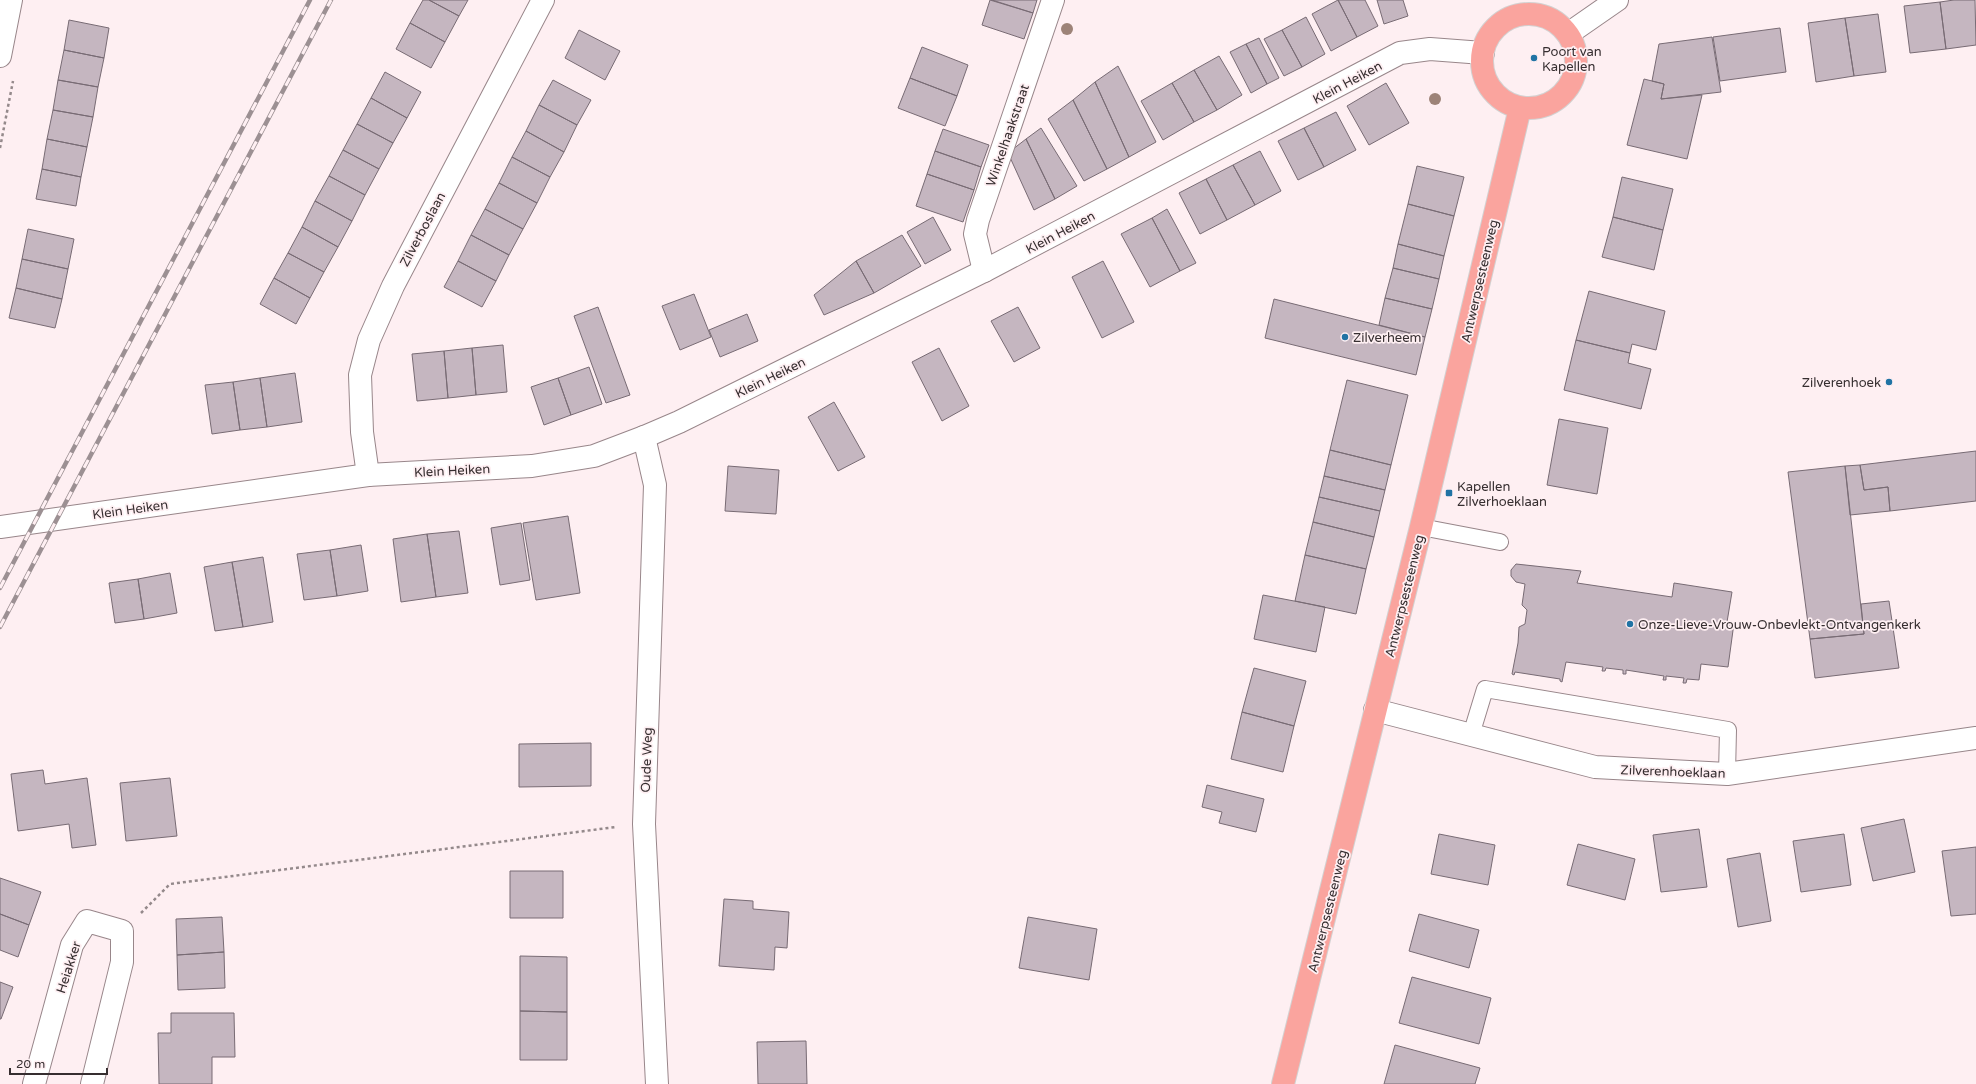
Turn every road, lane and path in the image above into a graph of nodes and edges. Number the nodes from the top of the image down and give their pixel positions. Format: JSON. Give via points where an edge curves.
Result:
{"nodes":[{"id":1,"x":11,"y":0,"type":"edge"},
{"id":2,"x":543,"y":0,"type":"edge"},
{"id":3,"x":1053,"y":0,"type":"edge"},
{"id":4,"x":1616,"y":0,"type":"edge"},
{"id":5,"x":1544,"y":8,"type":"edge"},
{"id":6,"x":1568,"y":34,"type":"junction"},
{"id":7,"x":1483,"y":53,"type":"junction"},
{"id":8,"x":0,"y":56,"type":"edge"},
{"id":9,"x":1520,"y":108,"type":"junction"},
{"id":10,"x":984,"y":271,"type":"junction"},
{"id":11,"x":644,"y":437,"type":"junction"},
{"id":12,"x":368,"y":475,"type":"junction"},
{"id":13,"x":1421,"y":527,"type":"junction"},
{"id":14,"x":0,"y":528,"type":"edge"},
{"id":15,"x":1500,"y":542,"type":"dead end"},
{"id":16,"x":1375,"y":710,"type":"junction"},
{"id":17,"x":1471,"y":735,"type":"junction"},
{"id":18,"x":1976,"y":738,"type":"edge"},
{"id":19,"x":1727,"y":774,"type":"junction"},
{"id":20,"x":644,"y":824,"type":"junction"},
{"id":21,"x":122,"y":931,"type":"junction"},
{"id":22,"x":34,"y":1084,"type":"edge"},
{"id":23,"x":92,"y":1084,"type":"edge"},
{"id":24,"x":658,"y":1084,"type":"edge"},
{"id":25,"x":1283,"y":1084,"type":"edge"}],
"edges":[{"from":1,"to":8,"type":"street"},
{"from":2,"to":12,"type":"street","name":"Zilverboslaan","via":[[393,286],[369,340],[360,375],[362,432]]},
{"from":3,"to":10,"type":"street","name":"Winkelhaakstraat","via":[[978,220],[975,234]]},
{"from":4,"to":6,"type":"street"},
{"from":5,"to":6,"type":"main road"},
{"from":5,"to":7,"type":"main road","via":[[1502,23],[1488,38]]},
{"from":6,"to":9,"type":"main road","via":[[1574,46],[1576,60],[1575,74],[1569,87],[1560,98],[1548,105]]},
{"from":7,"to":9,"type":"main road","via":[[1483,68],[1487,82],[1495,94]]},
{"from":7,"to":10,"type":"street","name":"Klein Heiken","via":[[1430,49],[1400,53]]},
{"from":9,"to":13,"type":"main road","name":"Antwerpsesteenweg"},
{"from":10,"to":11,"type":"street","name":"Klein Heiken"},
{"from":11,"to":12,"type":"street","name":"Klein Heiken","via":[[594,456],[532,466]]},
{"from":11,"to":20,"type":"street","name":"Oude Weg","via":[[655,485]]},
{"from":12,"to":14,"type":"street","name":"Klein Heiken"},
{"from":13,"to":15,"type":"lane"},
{"from":13,"to":16,"type":"main road","name":"Antwerpsesteenweg"},
{"from":16,"to":17,"type":"street","name":"Zilverenhoeklaan"},
{"from":16,"to":25,"type":"main road","name":"Antwerpsesteenweg"},
{"from":17,"to":19,"type":"street","name":"Zilverenhoeklaan","via":[[1595,767]]},
{"from":17,"to":19,"type":"lane","via":[[1485,689],[1728,730]]},
{"from":18,"to":19,"type":"street","name":"Zilverenhoeklaan"},
{"from":20,"to":21,"type":"path","via":[[170,884]]},
{"from":20,"to":24,"type":"street","name":"Oude Weg"},
{"from":21,"to":22,"type":"street","name":"Heiakker","via":[[87,921],[72,945]]},
{"from":21,"to":23,"type":"street","via":[[122,962]]}]}
